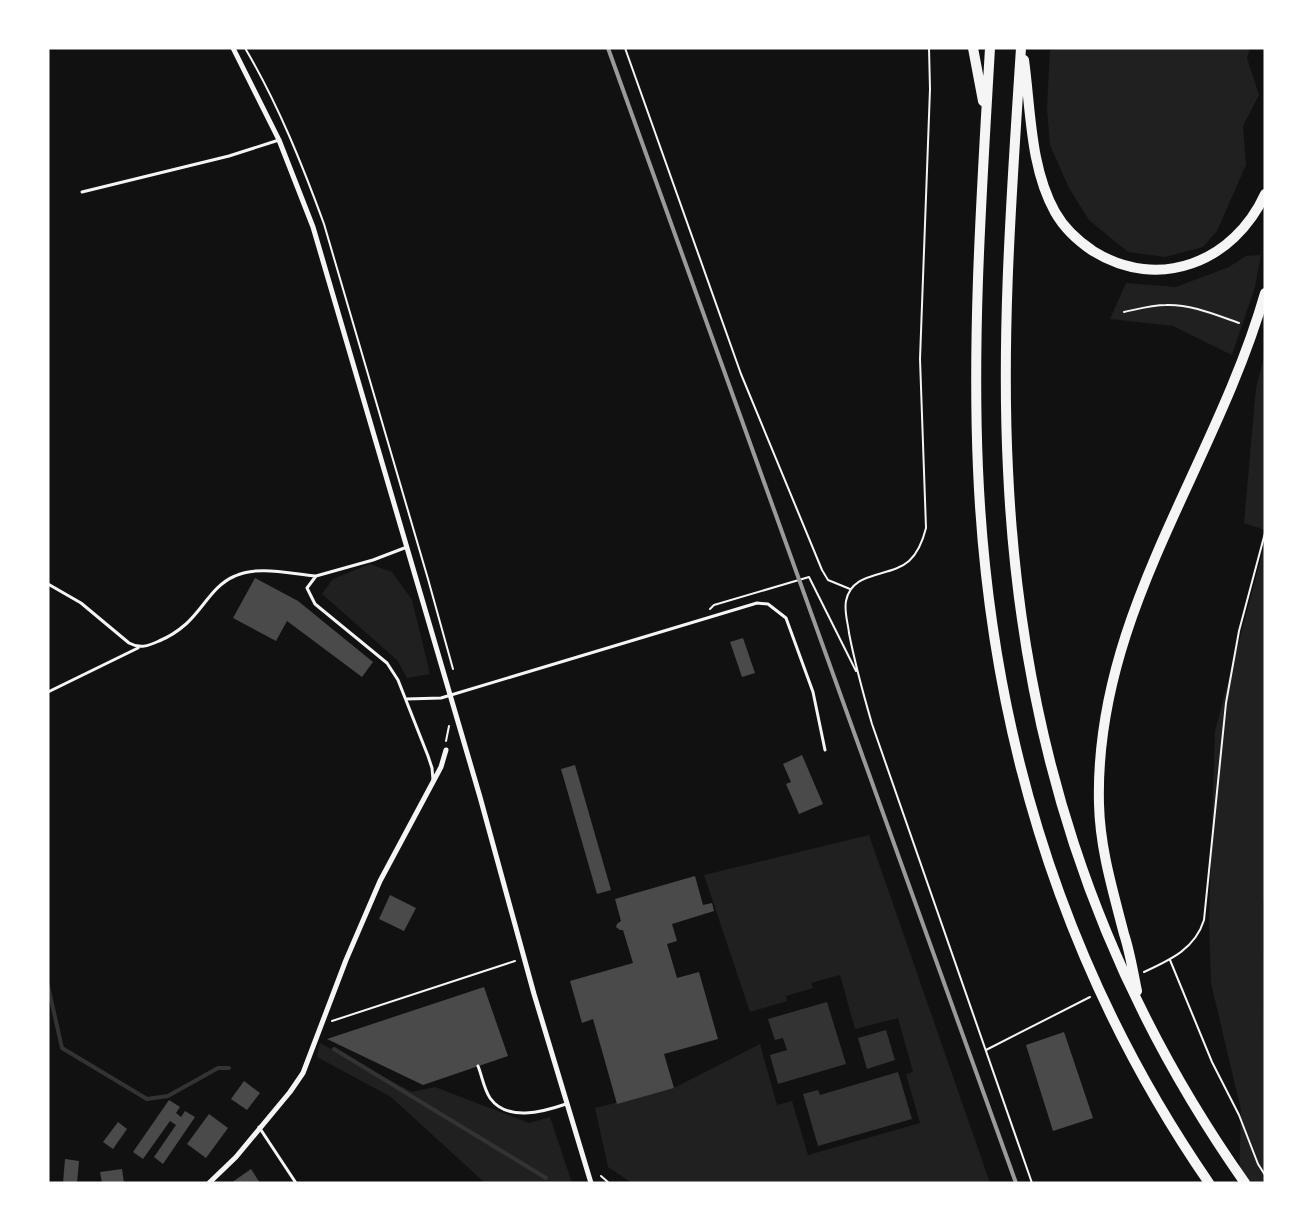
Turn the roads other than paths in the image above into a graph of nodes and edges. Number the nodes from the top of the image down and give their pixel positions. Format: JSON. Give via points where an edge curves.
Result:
{"nodes":[{"id":1,"x":232,"y":48,"type":"edge"},
{"id":2,"x":973,"y":48,"type":"edge"},
{"id":3,"x":990,"y":48,"type":"edge"},
{"id":4,"x":1022,"y":48,"type":"edge"},
{"id":5,"x":986,"y":116,"type":"junction"},
{"id":6,"x":279,"y":141,"type":"junction"},
{"id":7,"x":82,"y":192,"type":"dead end"},
{"id":8,"x":1265,"y":194,"type":"edge"},
{"id":9,"x":1265,"y":293,"type":"edge"},
{"id":10,"x":407,"y":547,"type":"junction"},
{"id":11,"x":316,"y":576,"type":"junction"},
{"id":12,"x":48,"y":584,"type":"edge"},
{"id":13,"x":138,"y":648,"type":"junction"},
{"id":14,"x":48,"y":692,"type":"edge"},
{"id":15,"x":450,"y":694,"type":"junction"},
{"id":16,"x":406,"y":699,"type":"junction"},
{"id":17,"x":446,"y":750,"type":"road end"},
{"id":18,"x":825,"y":750,"type":"dead end"},
{"id":19,"x":433,"y":782,"type":"junction"},
{"id":20,"x":1141,"y":1009,"type":"junction"},
{"id":21,"x":478,"y":1066,"type":"dead end"},
{"id":22,"x":566,"y":1104,"type":"junction"},
{"id":23,"x":259,"y":1127,"type":"junction"},
{"id":24,"x":209,"y":1183,"type":"edge"},
{"id":25,"x":296,"y":1183,"type":"edge"},
{"id":26,"x":591,"y":1183,"type":"edge"},
{"id":27,"x":1209,"y":1183,"type":"edge"},
{"id":28,"x":1245,"y":1183,"type":"edge"}],
"edges":[{"from":1,"to":6,"type":"street"},
{"from":2,"to":5,"type":"highway"},
{"from":3,"to":5,"type":"highway"},
{"from":4,"to":8,"type":"highway","via":[[1034,148],[1045,193],[1069,231],[1103,257],[1154,269],[1198,261],[1238,236]]},
{"from":4,"to":20,"type":"highway","via":[[1010,224],[1006,364],[1008,481],[1020,609],[1037,712],[1064,815],[1098,913]]},
{"from":5,"to":27,"type":"highway","via":[[977,293],[977,453],[986,577],[1008,718],[1035,824],[1083,956],[1139,1070]]},
{"from":6,"to":7,"type":"lane"},
{"from":6,"to":10,"type":"street","via":[[313,227]]},
{"from":9,"to":20,"type":"highway","via":[[1230,391],[1136,601],[1108,699],[1099,775],[1101,838]]},
{"from":10,"to":11,"type":"lane"},
{"from":10,"to":15,"type":"street"},
{"from":11,"to":13,"type":"lane","via":[[242,573],[222,583],[188,623],[171,636]]},
{"from":11,"to":16,"type":"lane","via":[[307,588],[315,604],[387,663]]},
{"from":12,"to":13,"type":"lane","via":[[81,603]]},
{"from":13,"to":14,"type":"lane"},
{"from":15,"to":16,"type":"lane"},
{"from":15,"to":18,"type":"lane","via":[[757,603],[768,604],[786,618],[813,693]]},
{"from":15,"to":22,"type":"street"},
{"from":16,"to":19,"type":"lane","via":[[432,768]]},
{"from":17,"to":19,"type":"street"},
{"from":19,"to":23,"type":"street","via":[[380,881],[303,1073]]},
{"from":20,"to":28,"type":"highway","via":[[1191,1100]]},
{"from":21,"to":22,"type":"lane","via":[[491,1099],[499,1106],[534,1113]]},
{"from":22,"to":26,"type":"street"},
{"from":23,"to":24,"type":"street"},
{"from":23,"to":25,"type":"lane"}]}
